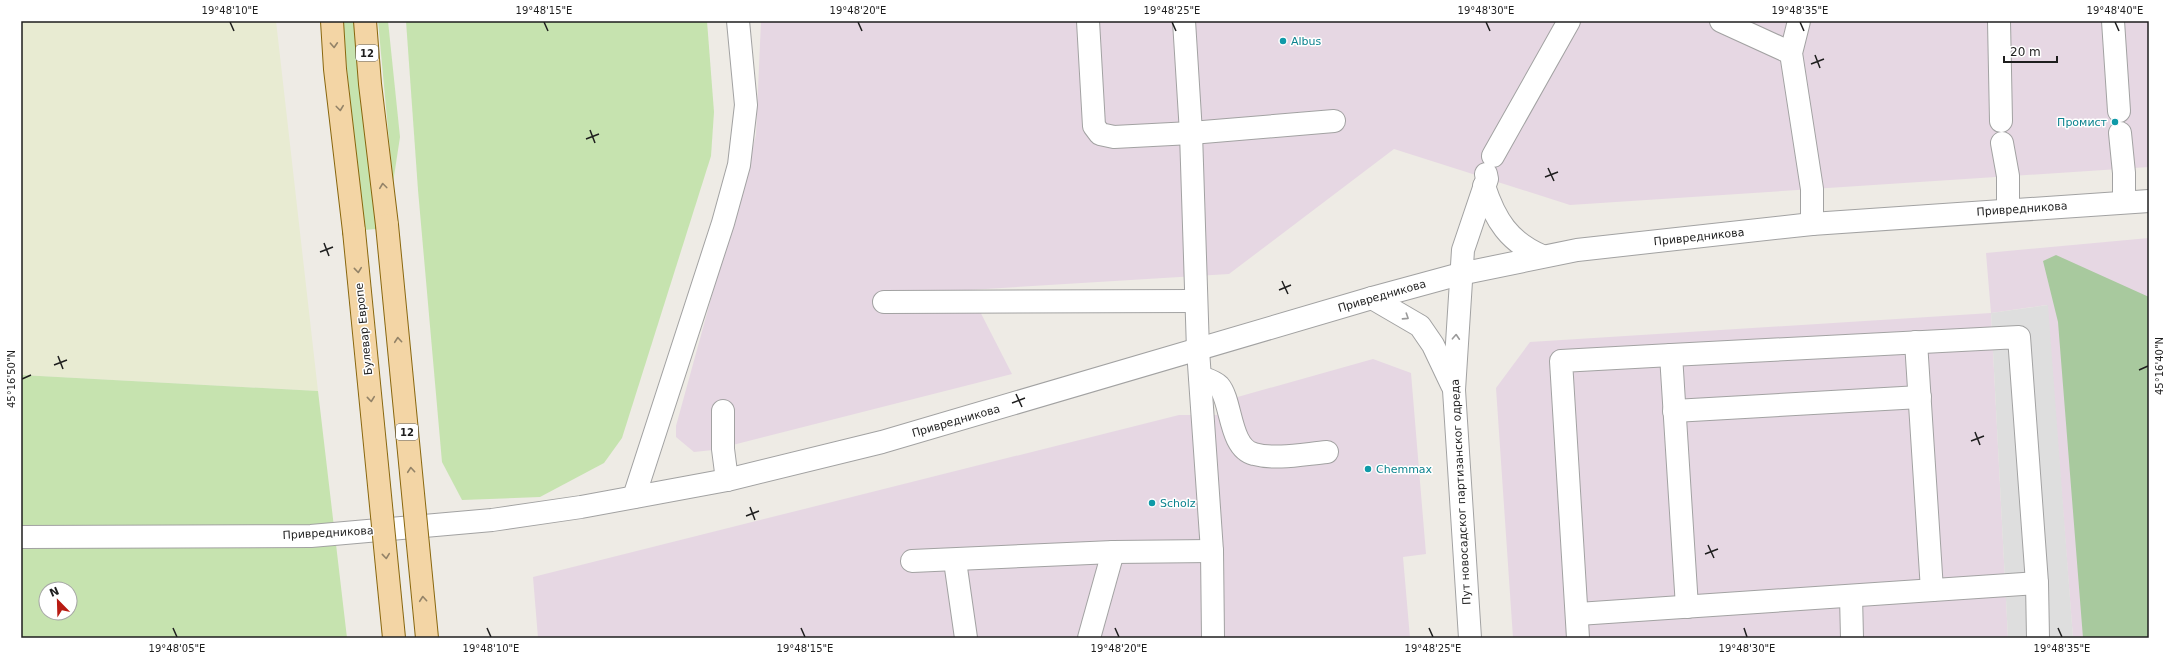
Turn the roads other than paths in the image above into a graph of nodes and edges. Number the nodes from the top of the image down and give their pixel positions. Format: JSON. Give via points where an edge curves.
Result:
{"nodes":[{"id":1,"x":332,"y":21,"type":"edge"},
{"id":2,"x":365,"y":21,"type":"edge"},
{"id":3,"x":738,"y":21,"type":"edge"},
{"id":4,"x":1088,"y":21,"type":"edge"},
{"id":5,"x":1184,"y":21,"type":"edge"},
{"id":6,"x":1569,"y":21,"type":"edge"},
{"id":7,"x":1721,"y":21,"type":"edge"},
{"id":8,"x":1799,"y":21,"type":"edge"},
{"id":9,"x":1999,"y":21,"type":"edge"},
{"id":10,"x":2114,"y":21,"type":"edge"},
{"id":11,"x":1791,"y":53,"type":"junction"},
{"id":12,"x":2119,"y":111,"type":"dead end"},
{"id":13,"x":1334,"y":121,"type":"dead end"},
{"id":14,"x":2001,"y":121,"type":"dead end"},
{"id":15,"x":1191,"y":133,"type":"junction"},
{"id":16,"x":2120,"y":133,"type":"dead end"},
{"id":17,"x":2002,"y":143,"type":"dead end"},
{"id":18,"x":1488,"y":172,"type":"junction"},
{"id":19,"x":2149,"y":201,"type":"edge"},
{"id":20,"x":2124,"y":202,"type":"junction"},
{"id":21,"x":2008,"y":210,"type":"junction"},
{"id":22,"x":1812,"y":224,"type":"junction"},
{"id":23,"x":1542,"y":256,"type":"junction"},
{"id":24,"x":1460,"y":274,"type":"junction"},
{"id":25,"x":1372,"y":298,"type":"junction"},
{"id":26,"x":1195,"y":301,"type":"junction"},
{"id":27,"x":884,"y":302,"type":"dead end"},
{"id":28,"x":1916,"y":342,"type":"junction"},
{"id":29,"x":1198,"y":350,"type":"junction"},
{"id":30,"x":1671,"y":355,"type":"junction"},
{"id":31,"x":1200,"y":377,"type":"junction"},
{"id":32,"x":1454,"y":390,"type":"junction"},
{"id":33,"x":1920,"y":397,"type":"junction"},
{"id":34,"x":723,"y":411,"type":"dead end"},
{"id":35,"x":1674,"y":411,"type":"junction"},
{"id":36,"x":1327,"y":452,"type":"dead end"},
{"id":37,"x":727,"y":480,"type":"junction"},
{"id":38,"x":634,"y":497,"type":"junction"},
{"id":39,"x":21,"y":537,"type":"edge"},
{"id":40,"x":1212,"y":551,"type":"junction"},
{"id":41,"x":1113,"y":552,"type":"junction"},
{"id":42,"x":912,"y":561,"type":"dead end"},
{"id":43,"x":955,"y":561,"type":"junction"},
{"id":44,"x":2037,"y":583,"type":"junction"},
{"id":45,"x":1932,"y":590,"type":"junction"},
{"id":46,"x":1851,"y":596,"type":"junction"},
{"id":47,"x":1687,"y":607,"type":"junction"},
{"id":48,"x":1578,"y":614,"type":"junction"},
{"id":49,"x":394,"y":638,"type":"edge"},
{"id":50,"x":427,"y":638,"type":"edge"},
{"id":51,"x":966,"y":638,"type":"edge"},
{"id":52,"x":1089,"y":638,"type":"edge"},
{"id":53,"x":1213,"y":638,"type":"edge"},
{"id":54,"x":1470,"y":638,"type":"edge"},
{"id":55,"x":1578,"y":638,"type":"edge"},
{"id":56,"x":1852,"y":638,"type":"edge"},
{"id":57,"x":2038,"y":638,"type":"edge"}],
"edges":[{"from":1,"to":49,"type":"main road","name":"Булевар Европе","one_way":true,"bridge":true},
{"from":50,"to":2,"type":"main road","number":"12","one_way":true,"bridge":true},
{"from":3,"to":38,"type":"street","via":[[746,105],[739,165],[723,223]]},
{"from":4,"to":15,"type":"street","via":[[1094,126],[1100,134],[1114,137]]},
{"from":5,"to":15,"type":"street"},
{"from":6,"to":18,"type":"street","name":"Пут новосадског партизанског одреда"},
{"from":7,"to":11,"type":"street"},
{"from":8,"to":11,"type":"street"},
{"from":9,"to":14,"type":"street"},
{"from":10,"to":12,"type":"street"},
{"from":11,"to":22,"type":"street","via":[[1812,189]]},
{"from":13,"to":15,"type":"street"},
{"from":15,"to":26,"type":"street"},
{"from":16,"to":20,"type":"street"},
{"from":17,"to":21,"type":"street","via":[[2009,180]]},
{"from":18,"to":23,"type":"street","via":[[1491,206],[1514,239],[1526,249]]},
{"from":18,"to":24,"type":"street","name":"Пут новосадског партизанског одреда","via":[[1463,250]]},
{"from":19,"to":20,"type":"street","name":"Привредникова"},
{"from":20,"to":21,"type":"street","name":"Привредникова"},
{"from":21,"to":22,"type":"street","name":"Привредникова"},
{"from":22,"to":23,"type":"street","name":"Привредникова"},
{"from":23,"to":24,"type":"street","name":"Привредникова"},
{"from":24,"to":25,"type":"street","name":"Привредникова"},
{"from":32,"to":24,"type":"street","name":"Пут новосадског партизанског одреда","one_way":true},
{"from":25,"to":29,"type":"street","name":"Привредникова"},
{"from":25,"to":32,"type":"street","one_way":true,"via":[[1420,326],[1444,366]]},
{"from":26,"to":27,"type":"street"},
{"from":26,"to":29,"type":"street"},
{"from":28,"to":30,"type":"street"},
{"from":28,"to":33,"type":"street"},
{"from":28,"to":44,"type":"street","via":[[2019,337]]},
{"from":29,"to":31,"type":"street"},
{"from":29,"to":37,"type":"street","name":"Привредникова","via":[[882,442]]},
{"from":30,"to":35,"type":"street"},
{"from":30,"to":48,"type":"street","via":[[1561,361]]},
{"from":31,"to":36,"type":"street","via":[[1210,380],[1219,387],[1242,447],[1252,454],[1266,456]]},
{"from":31,"to":40,"type":"street"},
{"from":32,"to":54,"type":"street","name":"Пут новосадског партизанског одреда"},
{"from":33,"to":35,"type":"street"},
{"from":33,"to":45,"type":"street"},
{"from":34,"to":37,"type":"street","via":[[723,449]]},
{"from":35,"to":47,"type":"street"},
{"from":37,"to":38,"type":"street","name":"Привредникова"},
{"from":38,"to":39,"type":"street","name":"Привредникова","via":[[492,520],[311,536]]},
{"from":40,"to":41,"type":"street"},
{"from":40,"to":53,"type":"street"},
{"from":41,"to":43,"type":"street"},
{"from":41,"to":52,"type":"street"},
{"from":42,"to":43,"type":"street"},
{"from":43,"to":51,"type":"street"},
{"from":44,"to":45,"type":"street"},
{"from":44,"to":57,"type":"street"},
{"from":45,"to":46,"type":"street"},
{"from":46,"to":47,"type":"street"},
{"from":46,"to":56,"type":"street"},
{"from":47,"to":48,"type":"street"},
{"from":48,"to":55,"type":"street"}]}
